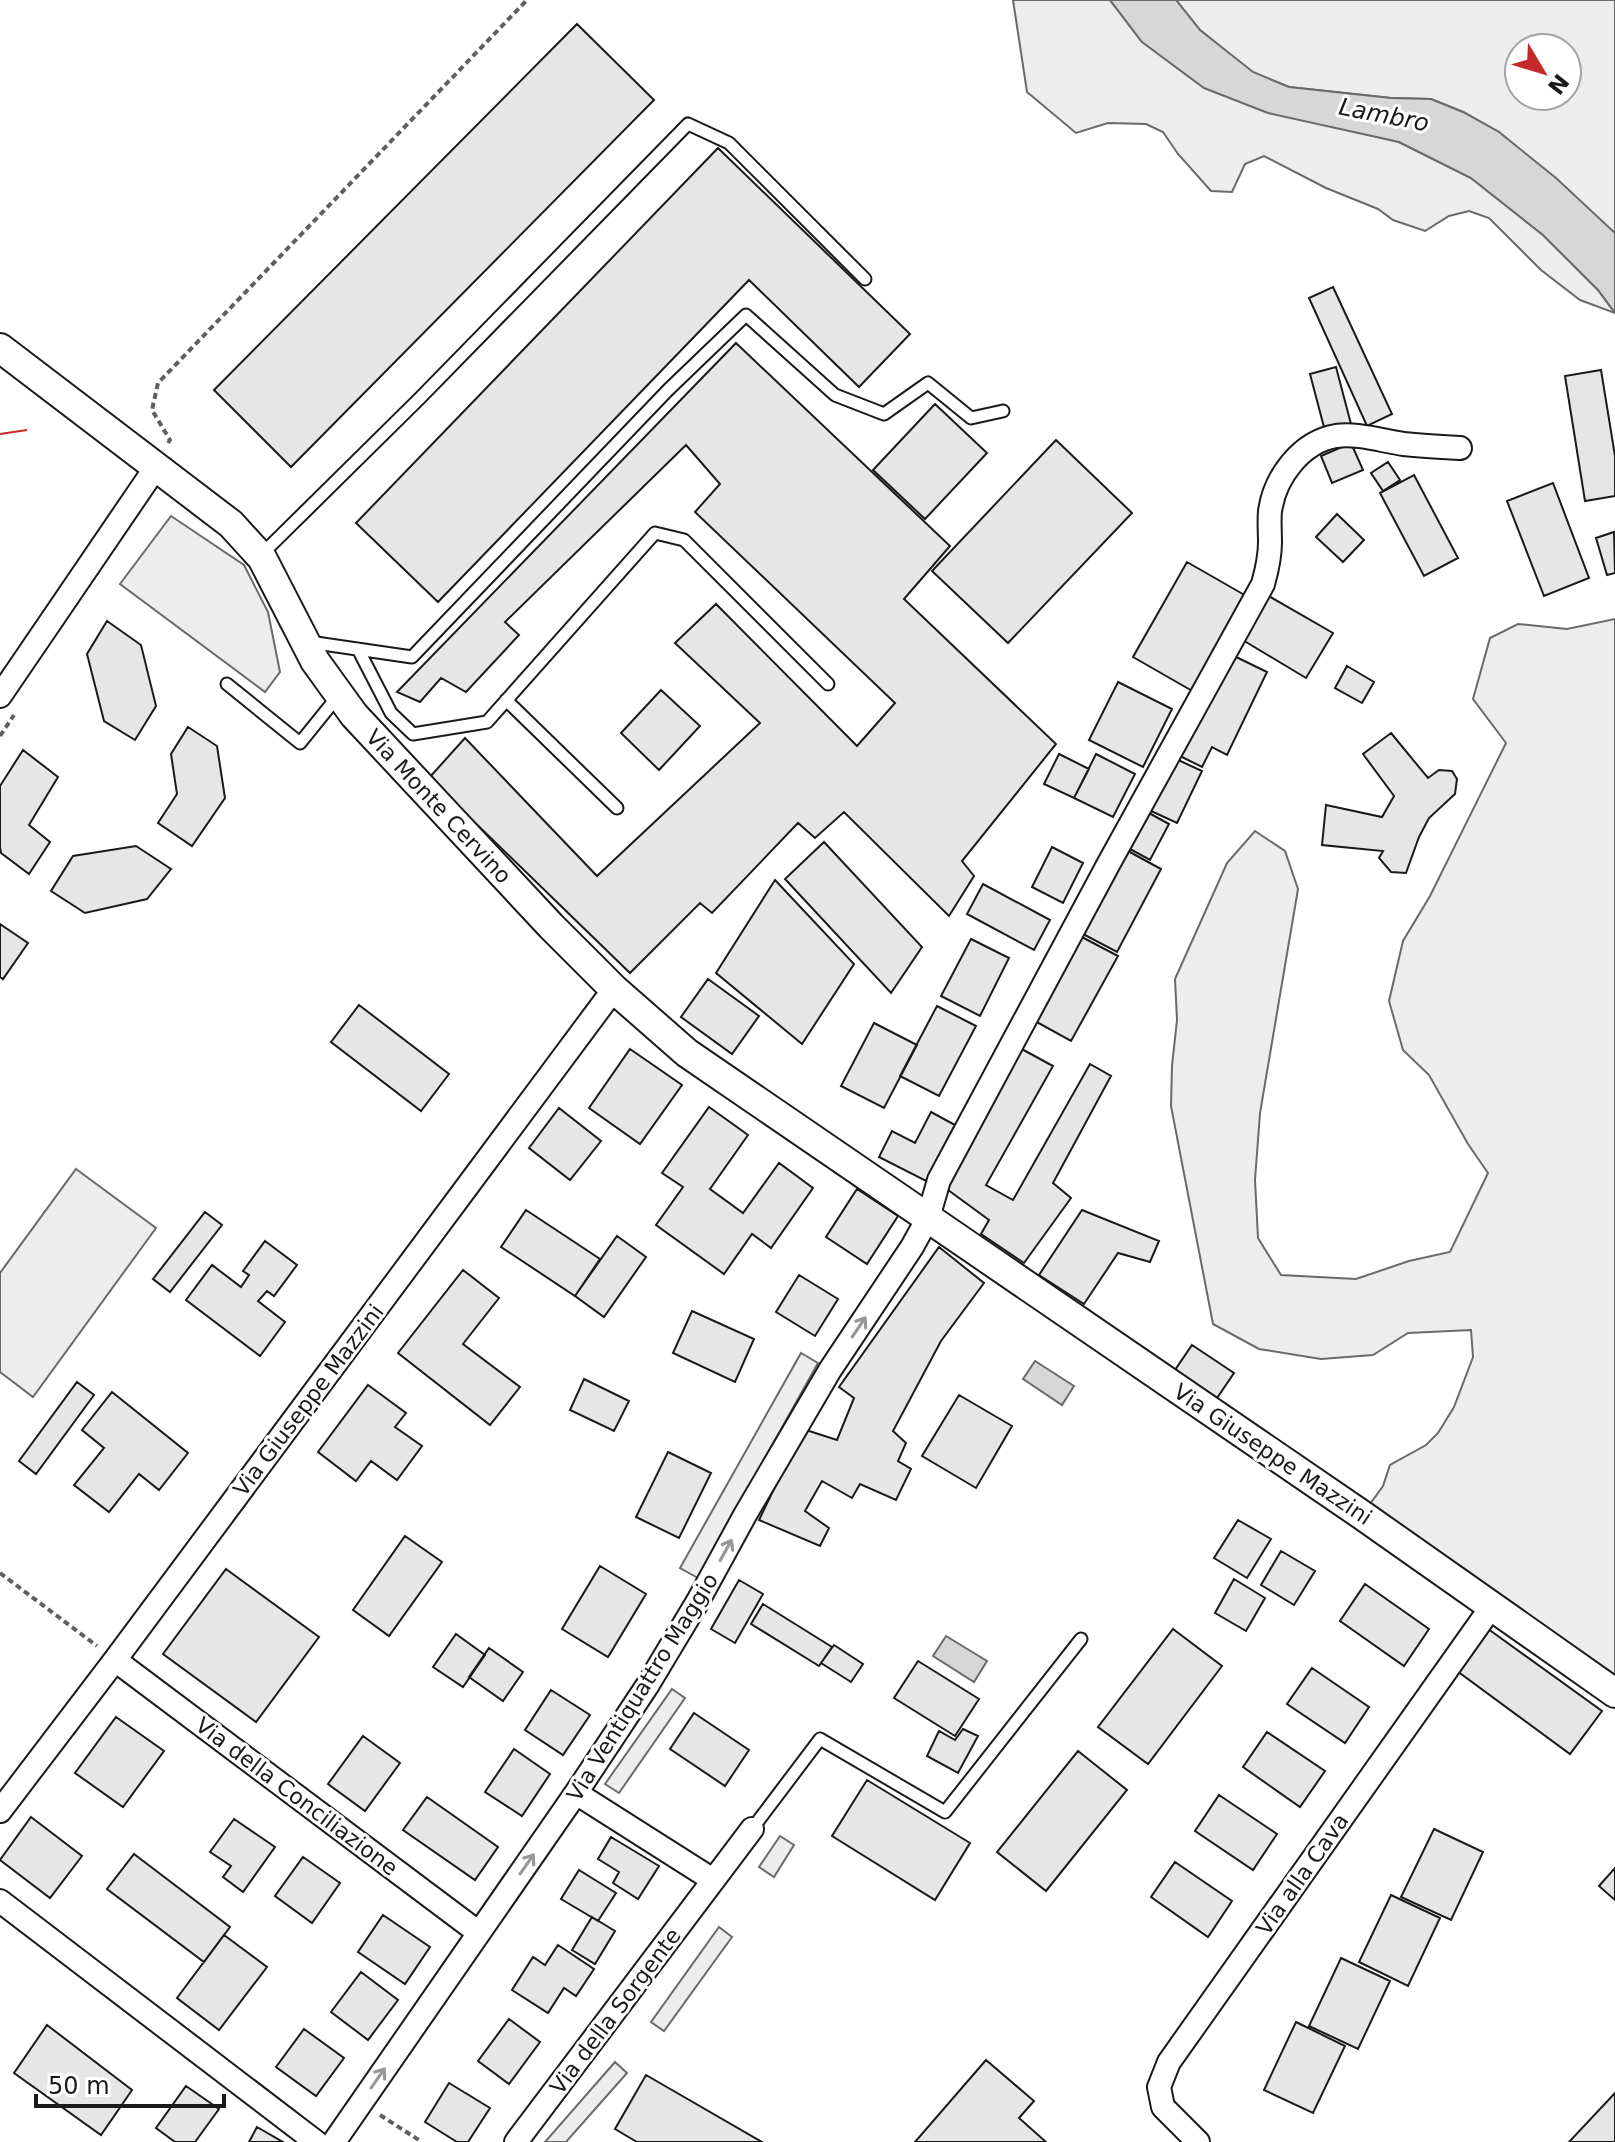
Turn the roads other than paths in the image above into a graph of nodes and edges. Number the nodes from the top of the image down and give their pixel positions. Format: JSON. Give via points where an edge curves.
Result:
{"nodes":[{"id":1,"x":865,"y":279,"type":"dead end"},
{"id":2,"x":0,"y":348,"type":"edge"},
{"id":3,"x":1003,"y":411,"type":"dead end"},
{"id":4,"x":1460,"y":448,"type":"dead end"},
{"id":5,"x":156,"y":467,"type":"junction"},
{"id":6,"x":260,"y":556,"type":"junction"},
{"id":7,"x":305,"y":641,"type":"junction"},
{"id":8,"x":358,"y":649,"type":"junction"},
{"id":9,"x":227,"y":684,"type":"dead end"},
{"id":10,"x":828,"y":684,"type":"dead end"},
{"id":11,"x":0,"y":696,"type":"edge"},
{"id":12,"x":339,"y":696,"type":"junction"},
{"id":13,"x":506,"y":700,"type":"junction"},
{"id":14,"x":617,"y":808,"type":"dead end"},
{"id":15,"x":614,"y":989,"type":"junction"},
{"id":16,"x":928,"y":1218,"type":"junction"},
{"id":17,"x":1492,"y":1606,"type":"junction"},
{"id":18,"x":1081,"y":1639,"type":"dead end"},
{"id":19,"x":115,"y":1660,"type":"junction"},
{"id":20,"x":1615,"y":1693,"type":"edge"},
{"id":21,"x":576,"y":1793,"type":"junction"},
{"id":22,"x":0,"y":1811,"type":"edge"},
{"id":23,"x":752,"y":1829,"type":"joint"},
{"id":24,"x":713,"y":1880,"type":"junction"},
{"id":25,"x":0,"y":1901,"type":"edge"},
{"id":26,"x":479,"y":1933,"type":"junction"},
{"id":27,"x":316,"y":2142,"type":"edge"},
{"id":28,"x":334,"y":2142,"type":"edge"},
{"id":29,"x":516,"y":2142,"type":"edge"},
{"id":30,"x":1198,"y":2142,"type":"edge"}],
"edges":[{"from":1,"to":6,"type":"lane","via":[[729,143],[688,124]]},
{"from":2,"to":5,"type":"street","name":"Via Monte Cervino"},
{"from":3,"to":8,"type":"lane","via":[[971,418],[928,383],[884,414],[835,395],[746,315],[412,657]]},
{"from":4,"to":16,"type":"street","name":"Via Ventiquattro Maggio","via":[[1336,436],[1314,444],[1287,470],[1270,512],[1263,584],[939,1180]]},
{"from":5,"to":6,"type":"street","name":"Via Monte Cervino","via":[[231,524]]},
{"from":5,"to":11,"type":"street"},
{"from":6,"to":7,"type":"street","name":"Via Monte Cervino"},
{"from":7,"to":8,"type":"lane"},
{"from":7,"to":12,"type":"street","name":"Via Monte Cervino"},
{"from":8,"to":13,"type":"lane","via":[[391,713],[413,734],[487,722]]},
{"from":9,"to":12,"type":"lane","via":[[300,743]]},
{"from":10,"to":13,"type":"lane","via":[[684,540],[655,533]]},
{"from":12,"to":15,"type":"street","name":"Via Monte Cervino"},
{"from":13,"to":14,"type":"lane"},
{"from":15,"to":16,"type":"street","name":"Via Monte Cervino","via":[[687,1053]]},
{"from":15,"to":19,"type":"street","name":"Via Giuseppe Mazzini"},
{"from":16,"to":17,"type":"street","name":"Via Giuseppe Mazzini"},
{"from":21,"to":16,"type":"street","name":"Via Ventiquattro Maggio","one_way":true,"via":[[647,1686],[830,1370]]},
{"from":17,"to":20,"type":"street","name":"Via Giuseppe Mazzini"},
{"from":17,"to":30,"type":"street","name":"Via alla Cava","via":[[1169,2062],[1159,2087],[1163,2107]]},
{"from":18,"to":23,"type":"lane","via":[[945,1812],[820,1739]]},
{"from":19,"to":22,"type":"street","name":"Via Giuseppe Mazzini"},
{"from":19,"to":26,"type":"street","name":"Via della Conciliazione"},
{"from":21,"to":24,"type":"street"},
{"from":26,"to":21,"type":"street","name":"Via Ventiquattro Maggio","one_way":true},
{"from":23,"to":24,"type":"street","name":"Via della Sorgente"},
{"from":24,"to":29,"type":"street","name":"Via della Sorgente"},
{"from":25,"to":27,"type":"street"},
{"from":28,"to":26,"type":"street","name":"Via Ventiquattro Maggio","one_way":true}]}
